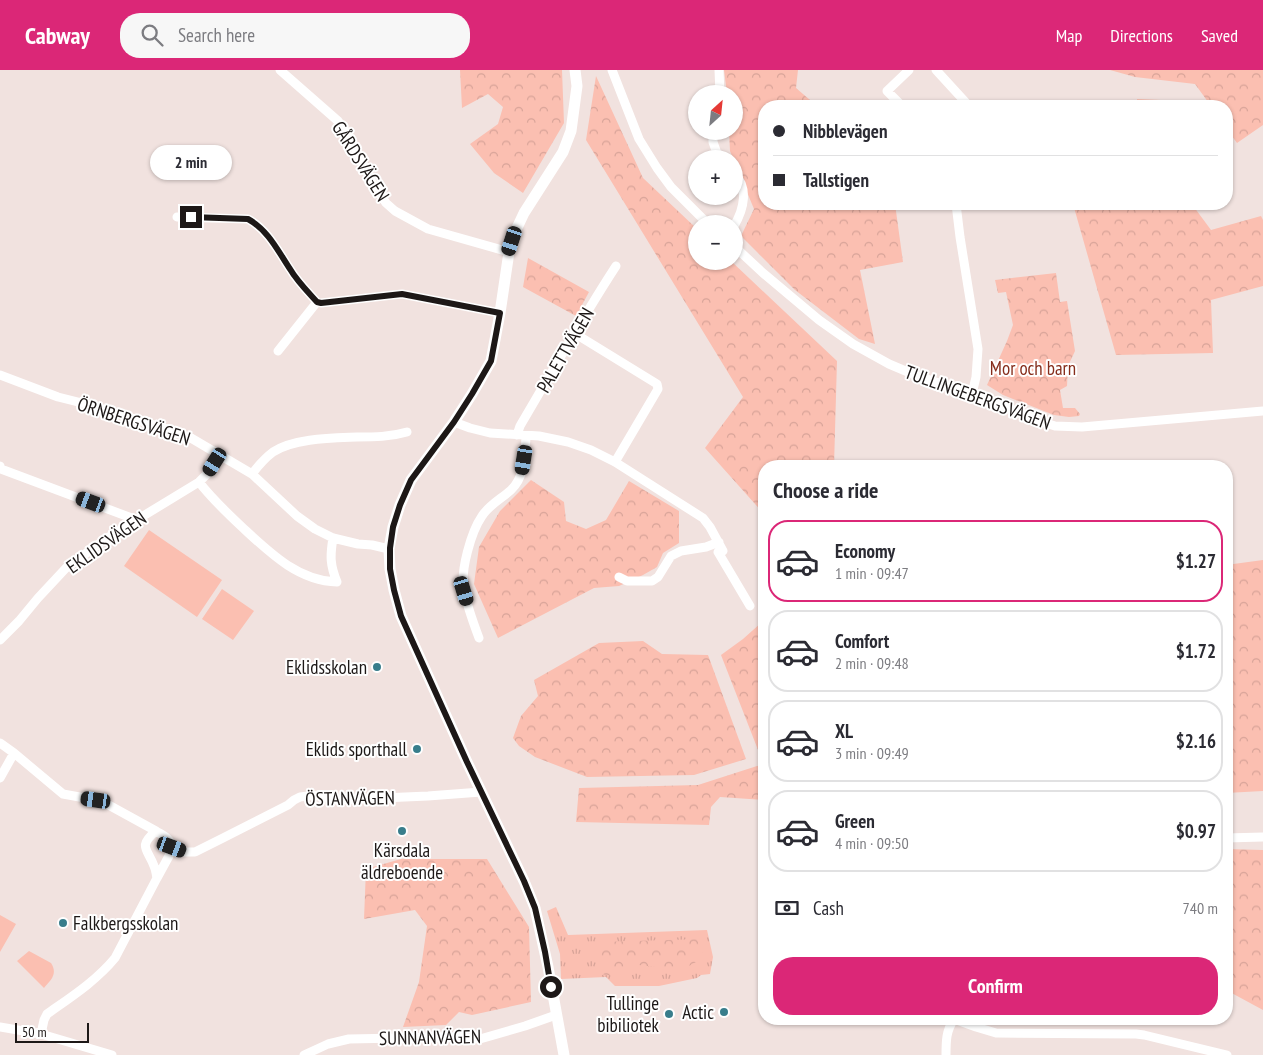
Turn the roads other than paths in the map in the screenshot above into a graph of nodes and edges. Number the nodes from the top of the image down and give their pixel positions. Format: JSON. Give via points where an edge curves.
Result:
{"nodes":[{"id":1,"x":280,"y":70,"type":"edge"},
{"id":2,"x":576,"y":70,"type":"edge"},
{"id":3,"x":612,"y":70,"type":"edge"},
{"id":4,"x":719,"y":70,"type":"edge"},
{"id":5,"x":909,"y":70,"type":"edge"},
{"id":6,"x":936,"y":70,"type":"edge"},
{"id":7,"x":720,"y":85,"type":"edge"},
{"id":8,"x":896,"y":100,"type":"edge"},
{"id":9,"x":964,"y":100,"type":"edge"},
{"id":10,"x":743,"y":188,"type":"edge"},
{"id":11,"x":743,"y":204,"type":"edge"},
{"id":12,"x":957,"y":210,"type":"edge"},
{"id":13,"x":699,"y":215,"type":"edge"},
{"id":14,"x":177,"y":216,"type":"dead end"},
{"id":15,"x":509,"y":252,"type":"junction"},
{"id":16,"x":743,"y":254,"type":"edge"},
{"id":17,"x":616,"y":266,"type":"dead end"},
{"id":18,"x":317,"y":302,"type":"junction"},
{"id":19,"x":500,"y":313,"type":"junction"},
{"id":20,"x":574,"y":333,"type":"junction"},
{"id":21,"x":278,"y":351,"type":"dead end"},
{"id":22,"x":0,"y":375,"type":"edge"},
{"id":23,"x":972,"y":394,"type":"junction"},
{"id":24,"x":1263,"y":411,"type":"edge"},
{"id":25,"x":454,"y":422,"type":"junction"},
{"id":26,"x":407,"y":432,"type":"dead end"},
{"id":27,"x":522,"y":436,"type":"junction"},
{"id":28,"x":219,"y":454,"type":"junction"},
{"id":29,"x":615,"y":462,"type":"junction"},
{"id":30,"x":0,"y":468,"type":"edge"},
{"id":31,"x":252,"y":474,"type":"junction"},
{"id":32,"x":199,"y":482,"type":"junction"},
{"id":33,"x":137,"y":520,"type":"junction"},
{"id":34,"x":333,"y":538,"type":"junction"},
{"id":35,"x":718,"y":542,"type":"junction"},
{"id":36,"x":390,"y":548,"type":"junction"},
{"id":37,"x":619,"y":577,"type":"dead end"},
{"id":38,"x":750,"y":606,"type":"dead end"},
{"id":39,"x":479,"y":638,"type":"dead end"},
{"id":40,"x":0,"y":640,"type":"edge"},
{"id":41,"x":0,"y":743,"type":"edge"},
{"id":42,"x":14,"y":753,"type":"junction"},
{"id":43,"x":0,"y":778,"type":"edge"},
{"id":44,"x":481,"y":792,"type":"junction"},
{"id":45,"x":156,"y":832,"type":"junction"},
{"id":46,"x":1263,"y":837,"type":"edge"},
{"id":47,"x":1233,"y":838,"type":"edge"},
{"id":48,"x":172,"y":847,"type":"junction"},
{"id":49,"x":157,"y":878,"type":"junction"},
{"id":50,"x":556,"y":1015,"type":"junction"},
{"id":51,"x":951,"y":1025,"type":"edge"},
{"id":52,"x":970,"y":1025,"type":"edge"},
{"id":53,"x":0,"y":1027,"type":"edge"},
{"id":54,"x":41,"y":1034,"type":"junction"},
{"id":55,"x":112,"y":1055,"type":"edge"},
{"id":56,"x":304,"y":1055,"type":"edge"},
{"id":57,"x":564,"y":1055,"type":"edge"},
{"id":58,"x":946,"y":1055,"type":"edge"},
{"id":59,"x":1227,"y":1055,"type":"edge"}],
"edges":[{"from":1,"to":15,"type":"street","name":"GÅRDSVÄGEN","via":[[338,121],[373,184],[395,211],[428,229]]},
{"from":2,"to":15,"type":"street","via":[[571,131],[563,152],[524,213]]},
{"from":3,"to":13,"type":"street","via":[[640,139],[657,168]]},
{"from":4,"to":7,"type":"street"},
{"from":5,"to":8,"type":"street","via":[[887,91]]},
{"from":6,"to":9,"type":"street"},
{"from":10,"to":11,"type":"street"},
{"from":12,"to":23,"type":"street","via":[[978,349]]},
{"from":14,"to":18,"type":"street","via":[[248,219],[272,240],[291,272]]},
{"from":15,"to":19,"type":"street"},
{"from":16,"to":23,"type":"street","name":"TULLINGEBERGSVÄGEN","via":[[852,344],[914,375]]},
{"from":17,"to":20,"type":"street","name":"PALETTVÄGEN"},
{"from":18,"to":19,"type":"street","via":[[402,294]]},
{"from":18,"to":21,"type":"street"},
{"from":19,"to":25,"type":"street","via":[[491,361]]},
{"from":20,"to":27,"type":"street","name":"PALETTVÄGEN","via":[[520,426]]},
{"from":20,"to":29,"type":"street","via":[[657,384],[658,389]]},
{"from":22,"to":28,"type":"street","name":"ÖRNBERGSVÄGEN","via":[[58,397],[172,430]]},
{"from":23,"to":24,"type":"street","name":"TULLINGEBERGSVÄGEN","via":[[1055,426],[1082,427]]},
{"from":25,"to":27,"type":"street","via":[[490,433]]},
{"from":25,"to":36,"type":"street","via":[[411,480],[393,527]]},
{"from":26,"to":31,"type":"street","via":[[388,437],[306,441],[274,452]]},
{"from":27,"to":29,"type":"street","via":[[568,442]]},
{"from":27,"to":39,"type":"street","via":[[524,460],[520,478],[512,490],[482,516],[466,561],[464,591]]},
{"from":28,"to":31,"type":"street","name":"ÖRNBERGSVÄGEN"},
{"from":28,"to":32,"type":"street","name":"EKLIDSVÄGEN"},
{"from":29,"to":35,"type":"street","via":[[703,518]]},
{"from":30,"to":33,"type":"street"},
{"from":31,"to":34,"type":"street","name":"ÖRNBERGSVÄGEN","via":[[297,516]]},
{"from":32,"to":33,"type":"street","name":"EKLIDSVÄGEN"},
{"from":32,"to":34,"type":"street","via":[[220,507],[267,551],[315,579],[337,582],[330,562]]},
{"from":33,"to":40,"type":"street","name":"EKLIDSVÄGEN","via":[[66,568]]},
{"from":34,"to":36,"type":"street","name":"ÖRNBERGSVÄGEN"},
{"from":35,"to":37,"type":"street","via":[[671,556],[652,581],[627,581]]},
{"from":35,"to":38,"type":"street","via":[[722,551],[718,552]]},
{"from":36,"to":44,"type":"street","via":[[390,569],[401,616]]},
{"from":41,"to":42,"type":"street"},
{"from":42,"to":43,"type":"street"},
{"from":42,"to":45,"type":"street","via":[[63,794],[105,803]]},
{"from":44,"to":48,"type":"street","name":"ÖSTANVÄGEN","via":[[336,800],[319,795],[300,797],[195,852]]},
{"from":44,"to":50,"type":"street","via":[[535,908]]},
{"from":45,"to":48,"type":"street","via":[[168,838]]},
{"from":45,"to":49,"type":"street","via":[[145,845]]},
{"from":46,"to":47,"type":"street"},
{"from":48,"to":49,"type":"street"},
{"from":49,"to":54,"type":"street","via":[[115,958],[84,988],[47,1014]]},
{"from":50,"to":56,"type":"street","name":"SUNNANVÄGEN","via":[[480,1039],[349,1040],[328,1044]]},
{"from":50,"to":57,"type":"street"},
{"from":51,"to":58,"type":"street"},
{"from":52,"to":59,"type":"street","via":[[996,1033],[1136,1034]]},
{"from":53,"to":54,"type":"street"},
{"from":54,"to":55,"type":"street"}]}
